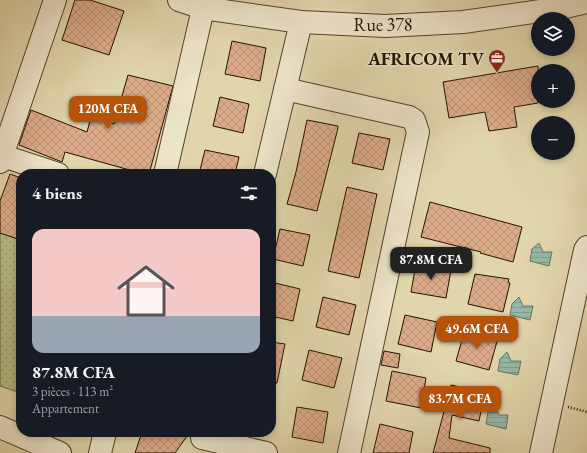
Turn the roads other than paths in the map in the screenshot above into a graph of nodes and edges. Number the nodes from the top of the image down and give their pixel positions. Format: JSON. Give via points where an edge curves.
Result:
{"nodes":[{"id":1,"x":55,"y":0,"type":"edge"},
{"id":2,"x":179,"y":0,"type":"edge"},
{"id":3,"x":587,"y":2,"type":"edge"},
{"id":4,"x":204,"y":4,"type":"edge"},
{"id":5,"x":301,"y":22,"type":"junction"},
{"id":6,"x":285,"y":89,"type":"junction"},
{"id":7,"x":1,"y":158,"type":"edge"},
{"id":8,"x":40,"y":169,"type":"edge"},
{"id":9,"x":166,"y":169,"type":"edge"},
{"id":10,"x":266,"y":169,"type":"edge"},
{"id":11,"x":587,"y":247,"type":"edge"},
{"id":12,"x":0,"y":427,"type":"edge"},
{"id":13,"x":16,"y":434,"type":"edge"},
{"id":14,"x":23,"y":437,"type":"edge"},
{"id":15,"x":104,"y":437,"type":"edge"},
{"id":16,"x":202,"y":441,"type":"edge"},
{"id":17,"x":60,"y":453,"type":"edge"},
{"id":18,"x":100,"y":453,"type":"edge"},
{"id":19,"x":266,"y":453,"type":"edge"},
{"id":20,"x":349,"y":453,"type":"edge"},
{"id":21,"x":541,"y":453,"type":"edge"}],
"edges":[{"from":1,"to":7,"type":"street"},
{"from":2,"to":4,"type":"street","name":"Rue 378"},
{"from":3,"to":5,"type":"street","name":"Rue 378","via":[[464,22],[385,26]]},
{"from":4,"to":5,"type":"street","name":"Rue 378"},
{"from":4,"to":9,"type":"street"},
{"from":5,"to":6,"type":"street"},
{"from":6,"to":10,"type":"street"},
{"from":6,"to":20,"type":"street","via":[[409,117],[414,120],[418,132]]},
{"from":7,"to":8,"type":"street"},
{"from":11,"to":21,"type":"street"},
{"from":12,"to":13,"type":"street"},
{"from":14,"to":17,"type":"street"},
{"from":15,"to":18,"type":"street"},
{"from":16,"to":19,"type":"street"}]}
